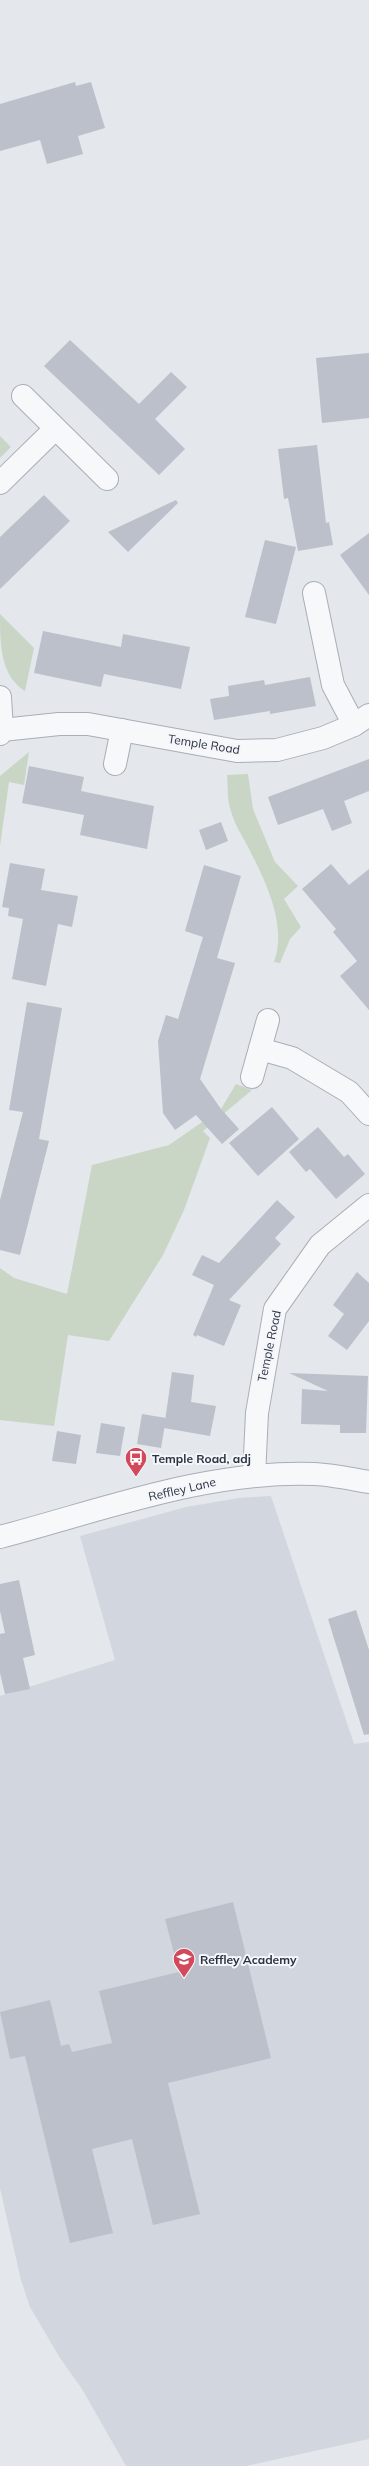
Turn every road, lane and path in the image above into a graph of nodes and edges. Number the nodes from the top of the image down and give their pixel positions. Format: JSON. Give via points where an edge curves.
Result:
{"nodes":[{"id":1,"x":22,"y":396,"type":"dead end"},
{"id":2,"x":54,"y":429,"type":"junction"},
{"id":3,"x":107,"y":479,"type":"dead end"},
{"id":4,"x":0,"y":484,"type":"edge"},
{"id":5,"x":314,"y":593,"type":"dead end"},
{"id":6,"x":0,"y":697,"type":"edge"},
{"id":7,"x":361,"y":720,"type":"edge"},
{"id":8,"x":122,"y":730,"type":"junction"},
{"id":9,"x":1,"y":732,"type":"edge"},
{"id":10,"x":115,"y":764,"type":"dead end"},
{"id":11,"x":268,"y":1020,"type":"dead end"},
{"id":12,"x":260,"y":1050,"type":"junction"},
{"id":13,"x":252,"y":1076,"type":"dead end"},
{"id":14,"x":369,"y":1114,"type":"edge"},
{"id":15,"x":369,"y":1205,"type":"edge"},
{"id":16,"x":254,"y":1476,"type":"junction"},
{"id":17,"x":369,"y":1482,"type":"edge"},
{"id":18,"x":0,"y":1537,"type":"edge"}],
"edges":[{"from":1,"to":2,"type":"street"},
{"from":2,"to":3,"type":"street"},
{"from":2,"to":4,"type":"street"},
{"from":5,"to":7,"type":"street","name":"Temple Road","via":[[333,685]]},
{"from":6,"to":9,"type":"street"},
{"from":7,"to":8,"type":"street","name":"Temple Road","via":[[323,738],[277,750],[237,751]]},
{"from":8,"to":9,"type":"street","name":"Temple Road","via":[[88,724],[59,724]]},
{"from":8,"to":10,"type":"street"},
{"from":11,"to":12,"type":"street"},
{"from":12,"to":13,"type":"street"},
{"from":12,"to":14,"type":"street","via":[[292,1058],[349,1092]]},
{"from":15,"to":16,"type":"street","name":"Temple Road","via":[[320,1245],[275,1309],[257,1412]]},
{"from":16,"to":17,"type":"street","name":"Reffley Lane","via":[[316,1474]]},
{"from":16,"to":18,"type":"street","name":"Reffley Lane","via":[[195,1484]]}]}
